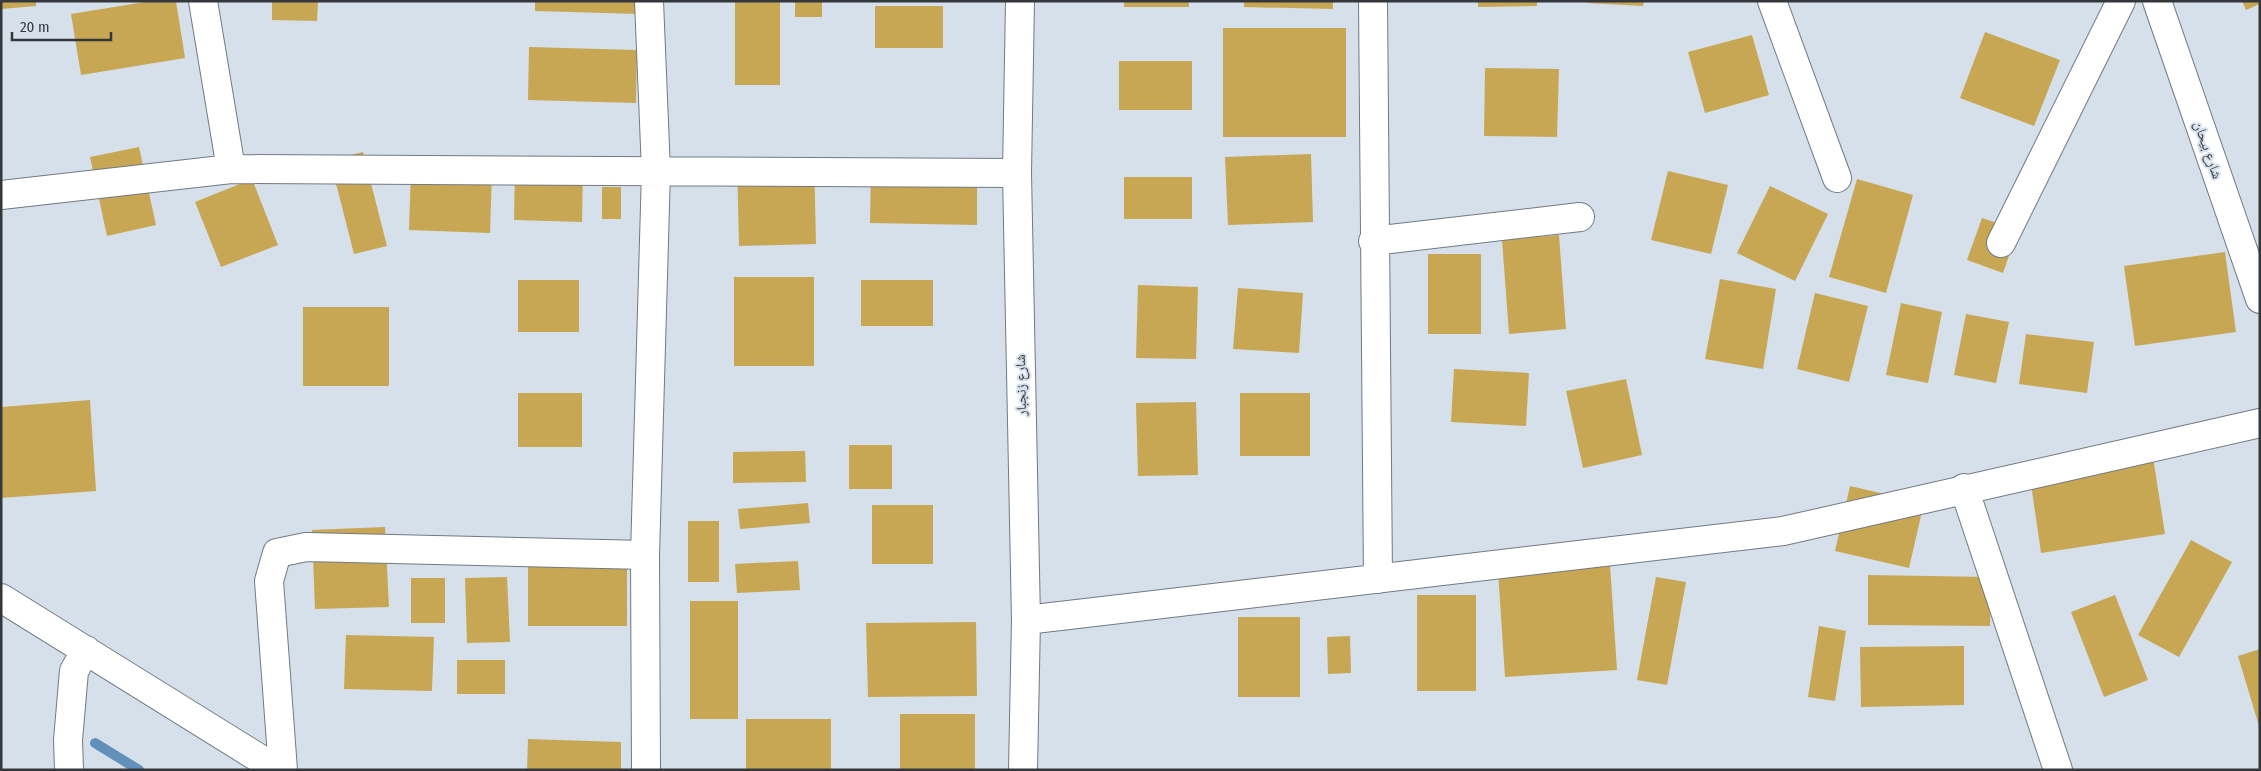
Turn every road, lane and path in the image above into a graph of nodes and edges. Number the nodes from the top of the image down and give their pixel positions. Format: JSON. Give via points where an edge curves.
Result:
{"nodes":[{"id":1,"x":203,"y":1,"type":"edge"},
{"id":2,"x":649,"y":1,"type":"edge"},
{"id":3,"x":1020,"y":1,"type":"edge"},
{"id":4,"x":1373,"y":1,"type":"edge"},
{"id":5,"x":1772,"y":1,"type":"edge"},
{"id":6,"x":2120,"y":1,"type":"edge"},
{"id":7,"x":2157,"y":1,"type":"edge"},
{"id":8,"x":231,"y":168,"type":"junction"},
{"id":9,"x":656,"y":171,"type":"junction"},
{"id":10,"x":1017,"y":173,"type":"junction"},
{"id":11,"x":1837,"y":178,"type":"dead end"},
{"id":12,"x":1,"y":195,"type":"edge"},
{"id":13,"x":1580,"y":217,"type":"dead end"},
{"id":14,"x":1373,"y":241,"type":"junction"},
{"id":15,"x":2001,"y":243,"type":"dead end"},
{"id":16,"x":2260,"y":299,"type":"edge"},
{"id":17,"x":2260,"y":423,"type":"edge"},
{"id":18,"x":1964,"y":488,"type":"junction"},
{"id":19,"x":645,"y":555,"type":"junction"},
{"id":20,"x":1378,"y":579,"type":"junction"},
{"id":21,"x":1,"y":598,"type":"edge"},
{"id":22,"x":1026,"y":620,"type":"junction"},
{"id":23,"x":86,"y":650,"type":"junction"},
{"id":24,"x":69,"y":770,"type":"edge"},
{"id":25,"x":278,"y":770,"type":"edge"},
{"id":26,"x":283,"y":770,"type":"edge"},
{"id":27,"x":646,"y":770,"type":"edge"},
{"id":28,"x":1023,"y":770,"type":"edge"},
{"id":29,"x":2058,"y":770,"type":"edge"}],
"edges":[{"from":1,"to":8,"type":"street"},
{"from":2,"to":9,"type":"street"},
{"from":3,"to":10,"type":"street","name":"شارع زنجبار"},
{"from":4,"to":14,"type":"street"},
{"from":5,"to":11,"type":"street"},
{"from":6,"to":15,"type":"street"},
{"from":7,"to":16,"type":"street","name":"شارع بيحان"},
{"from":8,"to":9,"type":"street"},
{"from":8,"to":12,"type":"street"},
{"from":9,"to":10,"type":"street"},
{"from":9,"to":19,"type":"street"},
{"from":10,"to":22,"type":"street","name":"شارع زنجبار"},
{"from":13,"to":14,"type":"street"},
{"from":14,"to":20,"type":"street"},
{"from":17,"to":18,"type":"street"},
{"from":18,"to":20,"type":"street","via":[[1783,531]]},
{"from":18,"to":29,"type":"street"},
{"from":19,"to":26,"type":"street","via":[[306,547],[277,553],[269,581]]},
{"from":19,"to":27,"type":"street"},
{"from":20,"to":22,"type":"street"},
{"from":21,"to":23,"type":"street"},
{"from":22,"to":28,"type":"street","name":"شارع زنجبار"},
{"from":23,"to":24,"type":"street","via":[[74,671],[68,740]]},
{"from":23,"to":25,"type":"street"}]}
